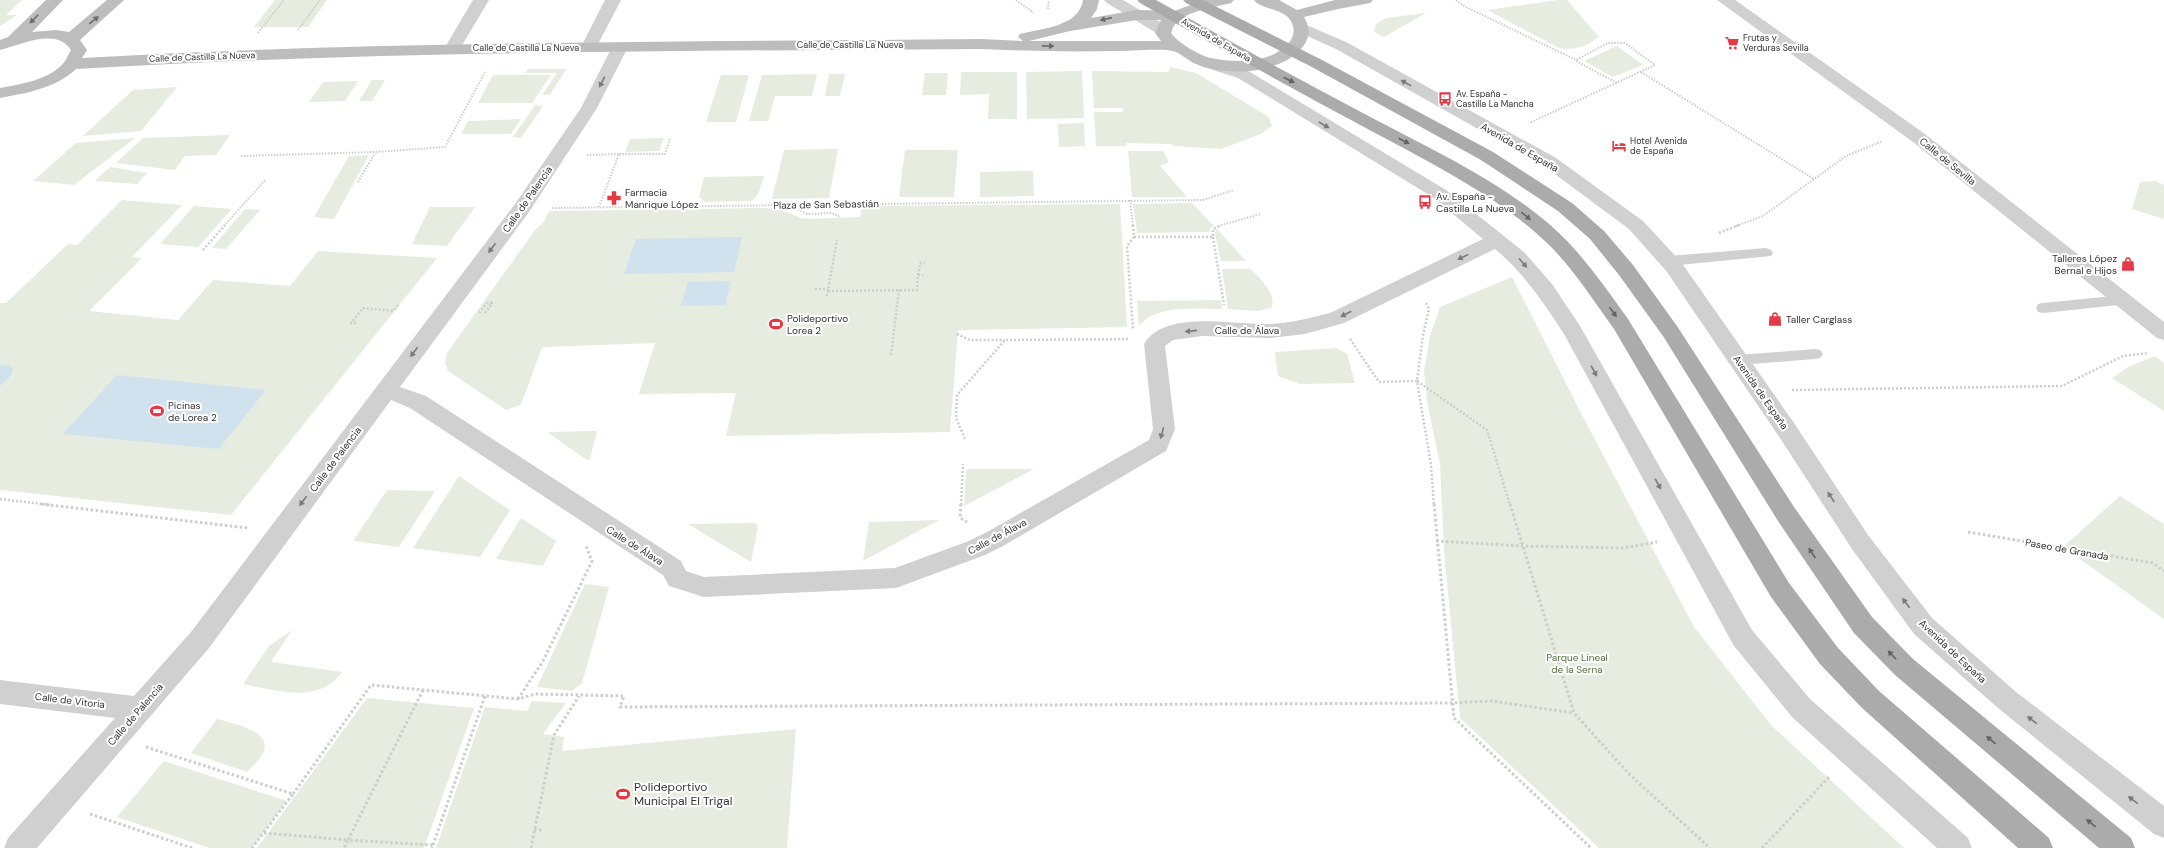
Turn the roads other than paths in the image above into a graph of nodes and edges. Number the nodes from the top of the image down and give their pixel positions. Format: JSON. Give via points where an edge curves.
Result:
{"nodes":[{"id":1,"x":55,"y":0,"type":"edge"},
{"id":2,"x":116,"y":0,"type":"edge"},
{"id":3,"x":480,"y":0,"type":"edge"},
{"id":4,"x":613,"y":0,"type":"edge"},
{"id":5,"x":1090,"y":0,"type":"edge"},
{"id":6,"x":1112,"y":0,"type":"edge"},
{"id":7,"x":1226,"y":0,"type":"edge"},
{"id":8,"x":1262,"y":0,"type":"edge"},
{"id":9,"x":1365,"y":0,"type":"edge"},
{"id":10,"x":1725,"y":0,"type":"edge"},
{"id":11,"x":1196,"y":2,"type":"edge"},
{"id":12,"x":1141,"y":7,"type":"edge"},
{"id":13,"x":1298,"y":21,"type":"junction"},
{"id":14,"x":1168,"y":23,"type":"junction"},
{"id":15,"x":1060,"y":30,"type":"junction"},
{"id":16,"x":71,"y":39,"type":"junction"},
{"id":17,"x":7,"y":42,"type":"edge"},
{"id":18,"x":981,"y":44,"type":"junction"},
{"id":19,"x":1172,"y":46,"type":"junction"},
{"id":20,"x":590,"y":47,"type":"junction"},
{"id":21,"x":620,"y":47,"type":"junction"},
{"id":22,"x":452,"y":48,"type":"junction"},
{"id":23,"x":1291,"y":52,"type":"junction"},
{"id":24,"x":1204,"y":62,"type":"junction"},
{"id":25,"x":71,"y":64,"type":"junction"},
{"id":26,"x":1259,"y":64,"type":"junction"},
{"id":27,"x":26,"y":88,"type":"junction"},
{"id":28,"x":0,"y":93,"type":"edge"},
{"id":29,"x":0,"y":106,"type":"edge"},
{"id":30,"x":1498,"y":240,"type":"junction"},
{"id":31,"x":1766,"y":253,"type":"dead end"},
{"id":32,"x":1669,"y":261,"type":"junction"},
{"id":33,"x":2123,"y":300,"type":"junction"},
{"id":34,"x":2043,"y":308,"type":"dead end"},
{"id":35,"x":2164,"y":333,"type":"edge"},
{"id":36,"x":1815,"y":354,"type":"dead end"},
{"id":37,"x":1738,"y":360,"type":"junction"},
{"id":38,"x":386,"y":390,"type":"junction"},
{"id":39,"x":0,"y":692,"type":"edge"},
{"id":40,"x":141,"y":709,"type":"junction"},
{"id":41,"x":2164,"y":824,"type":"edge"},
{"id":42,"x":18,"y":848,"type":"edge"},
{"id":43,"x":1958,"y":848,"type":"edge"},
{"id":44,"x":2039,"y":848,"type":"edge"},
{"id":45,"x":2121,"y":848,"type":"edge"}],
"edges":[{"from":1,"to":17,"type":"street","one_way":true},
{"from":16,"to":2,"type":"street","one_way":true},
{"from":3,"to":22,"type":"street"},
{"from":4,"to":20,"type":"street"},
{"from":5,"to":15,"type":"street","name":"Calle de Castilla La Nueva","via":[[1086,14]]},
{"from":6,"to":12,"type":"street","name":"Avenida de España"},
{"from":7,"to":11,"type":"street","name":"Avenida de España"},
{"from":8,"to":13,"type":"street","via":[[1284,7]]},
{"from":9,"to":13,"type":"street","via":[[1337,4]]},
{"from":10,"to":33,"type":"street","name":"Calle de Sevilla","via":[[1909,130]]},
{"from":11,"to":14,"type":"street","name":"Avenida de España"},
{"from":11,"to":23,"type":"main road"},
{"from":12,"to":14,"type":"main road","name":"Avenida de España"},
{"from":12,"to":15,"type":"street","name":"Calle de Castilla La Nueva","one_way":true,"via":[[1117,17]]},
{"from":13,"to":23,"type":"street","via":[[1300,40]]},
{"from":32,"to":13,"type":"street","name":"Avenida de España","one_way":true,"via":[[1630,221],[1550,162]]},
{"from":14,"to":19,"type":"street"},
{"from":14,"to":26,"type":"main road","name":"Avenida de España"},
{"from":15,"to":18,"type":"street","name":"Calle de Castilla La Nueva"},
{"from":16,"to":17,"type":"street","via":[[50,35]]},
{"from":16,"to":25,"type":"street","via":[[79,50]]},
{"from":18,"to":19,"type":"street","name":"Calle de Castilla La Nueva","one_way":true},
{"from":18,"to":21,"type":"street","name":"Calle de Castilla La Nueva"},
{"from":19,"to":24,"type":"street","name":"Avenida de España"},
{"from":20,"to":21,"type":"street","name":"Calle de Castilla La Nueva"},
{"from":20,"to":22,"type":"street","name":"Calle de Castilla La Nueva"},
{"from":21,"to":38,"type":"street","name":"Calle de Palencia","one_way":true,"via":[[589,108],[522,208]]},
{"from":22,"to":25,"type":"street","name":"Calle de Castilla La Nueva"},
{"from":23,"to":26,"type":"street","name":"Avenida de España","via":[[1277,60]]},
{"from":45,"to":23,"type":"main road","one_way":true,"via":[[1904,667],[1863,625],[1790,520],[1670,331],[1626,270],[1596,235],[1565,207],[1487,156],[1316,63]]},
{"from":24,"to":26,"type":"street","name":"Avenida de España","via":[[1232,66]]},
{"from":24,"to":30,"type":"street","name":"Avenida de España","one_way":true,"via":[[1223,66],[1244,75],[1440,194]]},
{"from":25,"to":27,"type":"street","via":[[52,77]]},
{"from":26,"to":44,"type":"main road","name":"Avenida de España","one_way":true,"via":[[1457,170],[1520,210],[1554,239],[1593,284],[1621,324],[1780,590],[1829,656],[1870,699]]},
{"from":27,"to":28,"type":"street"},
{"from":27,"to":29,"type":"street"},
{"from":30,"to":38,"type":"street","name":"Calle de Álava","one_way":true,"via":[[1337,318],[1305,327],[1270,331],[1202,329],[1167,333],[1154,344],[1164,429],[1158,445],[995,539],[896,578],[704,587],[678,579],[672,568],[418,402]]},
{"from":30,"to":43,"type":"street","name":"Avenida de España","one_way":true,"via":[[1518,257],[1545,289],[1572,331],[1743,638],[1801,708]]},
{"from":31,"to":32,"type":"lane"},
{"from":32,"to":37,"type":"street","name":"Avenida de España"},
{"from":33,"to":34,"type":"lane"},
{"from":33,"to":35,"type":"street","name":"Calle de Sevilla"},
{"from":36,"to":37,"type":"lane"},
{"from":41,"to":37,"type":"street","name":"Avenida de España","one_way":true,"via":[[2008,700],[1924,626],[1860,542]]},
{"from":38,"to":40,"type":"street","name":"Calle de Palencia","one_way":true,"via":[[200,640]]},
{"from":39,"to":40,"type":"street","name":"Calle de Vitoria"},
{"from":40,"to":42,"type":"street","name":"Calle de Palencia"}]}
